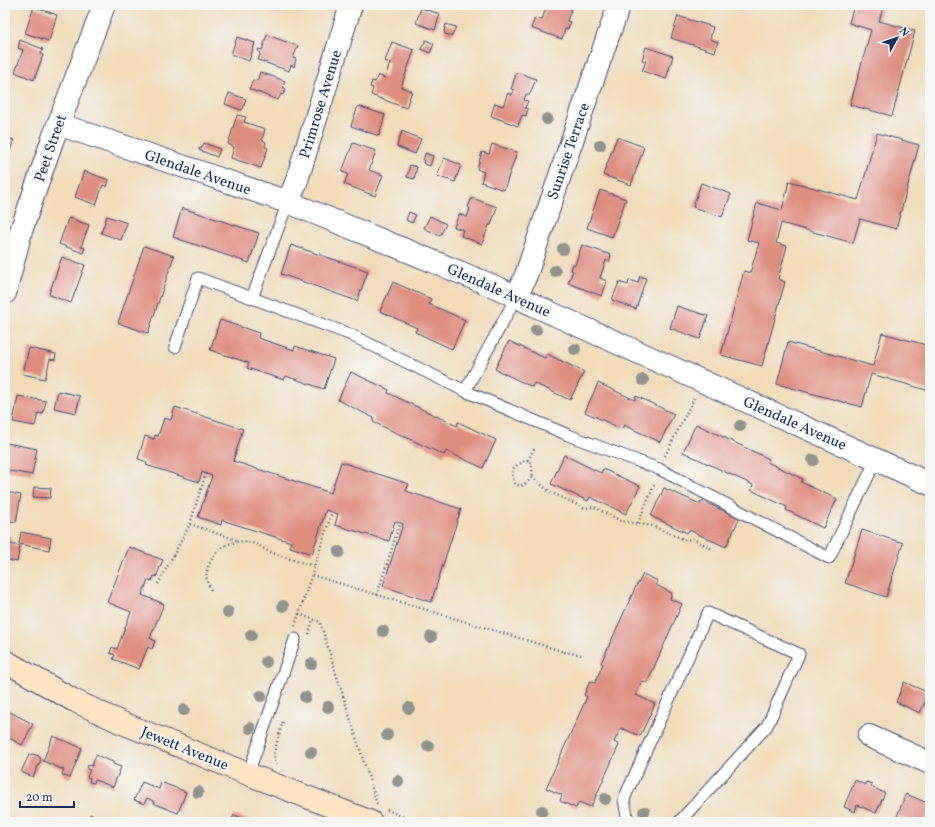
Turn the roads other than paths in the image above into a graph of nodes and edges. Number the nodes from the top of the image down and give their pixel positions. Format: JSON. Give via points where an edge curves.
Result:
{"nodes":[{"id":1,"x":104,"y":5,"type":"edge"},
{"id":2,"x":349,"y":5,"type":"edge"},
{"id":3,"x":619,"y":5,"type":"edge"},
{"id":4,"x":58,"y":124,"type":"junction"},
{"id":5,"x":288,"y":202,"type":"junction"},
{"id":6,"x":5,"y":293,"type":"edge"},
{"id":7,"x":517,"y":296,"type":"junction"},
{"id":8,"x":252,"y":298,"type":"junction"},
{"id":9,"x":175,"y":347,"type":"dead end"},
{"id":10,"x":465,"y":391,"type":"junction"},
{"id":11,"x":876,"y":460,"type":"junction"},
{"id":12,"x":930,"y":484,"type":"edge"},
{"id":13,"x":295,"y":639,"type":"road end"},
{"id":14,"x":5,"y":661,"type":"edge"},
{"id":15,"x":869,"y":736,"type":"dead end"},
{"id":16,"x":930,"y":763,"type":"edge"},
{"id":17,"x":248,"y":774,"type":"junction"},
{"id":18,"x":376,"y":812,"type":"edge"},
{"id":19,"x":628,"y":822,"type":"edge"},
{"id":20,"x":679,"y":822,"type":"edge"}],
"edges":[{"from":1,"to":4,"type":"street","name":"Peet Street"},
{"from":2,"to":5,"type":"street","name":"Primrose Avenue","via":[[296,183]]},
{"from":3,"to":7,"type":"street","name":"Sunrise Terrace"},
{"from":4,"to":5,"type":"street","name":"Glendale Avenue"},
{"from":4,"to":6,"type":"street","name":"Peet Street","via":[[21,231]]},
{"from":5,"to":7,"type":"street","name":"Glendale Avenue"},
{"from":5,"to":8,"type":"lane"},
{"from":7,"to":10,"type":"lane"},
{"from":7,"to":11,"type":"street","name":"Glendale Avenue"},
{"from":8,"to":9,"type":"lane","via":[[198,278]]},
{"from":8,"to":10,"type":"lane","via":[[349,334]]},
{"from":10,"to":11,"type":"lane","via":[[568,435],[659,469],[829,558]]},
{"from":11,"to":12,"type":"street","name":"Glendale Avenue"},
{"from":13,"to":17,"type":"lane"},
{"from":14,"to":17,"type":"main road","name":"Jewett Avenue","via":[[74,700],[120,722]]},
{"from":15,"to":16,"type":"street"},
{"from":17,"to":18,"type":"main road","name":"Jewett Avenue"},
{"from":19,"to":20,"type":"lane","via":[[624,799],[708,613],[799,654],[767,726]]}]}
